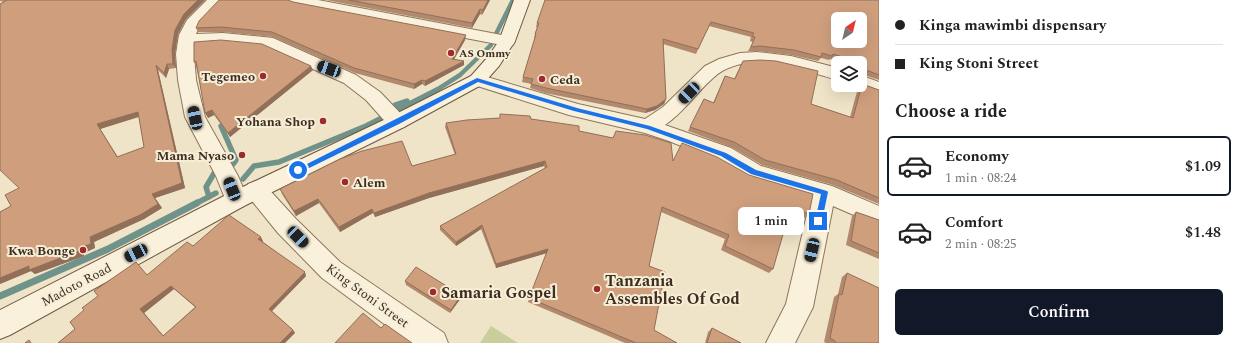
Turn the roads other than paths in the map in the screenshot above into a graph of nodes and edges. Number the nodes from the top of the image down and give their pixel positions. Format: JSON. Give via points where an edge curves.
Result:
{"nodes":[{"id":1,"x":216,"y":0,"type":"edge"},
{"id":2,"x":294,"y":0,"type":"edge"},
{"id":3,"x":522,"y":0,"type":"edge"},
{"id":4,"x":186,"y":40,"type":"junction"},
{"id":5,"x":506,"y":41,"type":"junction"},
{"id":6,"x":831,"y":72,"type":"edge"},
{"id":7,"x":477,"y":80,"type":"junction"},
{"id":8,"x":867,"y":84,"type":"edge"},
{"id":9,"x":879,"y":88,"type":"edge"},
{"id":10,"x":397,"y":122,"type":"junction"},
{"id":11,"x":648,"y":127,"type":"junction"},
{"id":12,"x":824,"y":192,"type":"junction"},
{"id":13,"x":246,"y":195,"type":"junction"},
{"id":14,"x":879,"y":216,"type":"edge"},
{"id":15,"x":0,"y":325,"type":"edge"},
{"id":16,"x":434,"y":343,"type":"edge"},
{"id":17,"x":780,"y":343,"type":"edge"}],
"edges":[{"from":1,"to":4,"type":"street","via":[[193,23]]},
{"from":2,"to":5,"type":"street"},
{"from":3,"to":5,"type":"street","name":"Madoto Road"},
{"from":4,"to":10,"type":"street","via":[[223,38],[267,42],[350,79],[374,96]]},
{"from":4,"to":13,"type":"street","via":[[187,80],[195,118],[227,176]]},
{"from":5,"to":7,"type":"street","name":"Madoto Road","via":[[494,62]]},
{"from":6,"to":11,"type":"street","via":[[764,57],[736,59],[711,70],[672,111]]},
{"from":7,"to":10,"type":"street","name":"Madoto Road"},
{"from":7,"to":11,"type":"street","via":[[576,110]]},
{"from":8,"to":9,"type":"street"},
{"from":10,"to":13,"type":"street","name":"Madoto Road"},
{"from":11,"to":12,"type":"street","via":[[723,154],[754,172]]},
{"from":12,"to":14,"type":"street"},
{"from":12,"to":17,"type":"street","via":[[799,307]]},
{"from":13,"to":15,"type":"street","name":"Madoto Road"},
{"from":13,"to":16,"type":"street","name":"King Stoni Street","via":[[287,226],[331,270]]}]}
